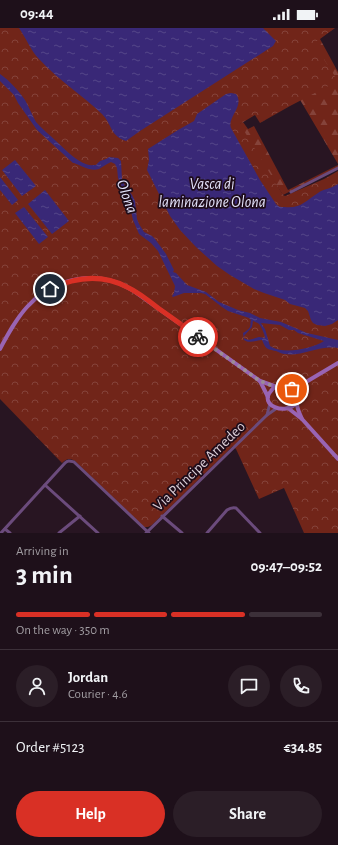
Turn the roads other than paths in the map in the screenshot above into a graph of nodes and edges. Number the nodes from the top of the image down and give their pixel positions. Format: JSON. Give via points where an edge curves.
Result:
{"nodes":[{"id":1,"x":338,"y":168,"type":"edge"},
{"id":2,"x":291,"y":192,"type":"dead end"},
{"id":3,"x":0,"y":349,"type":"edge"},
{"id":4,"x":338,"y":363,"type":"edge"},
{"id":5,"x":260,"y":381,"type":"junction"},
{"id":6,"x":306,"y":382,"type":"junction"},
{"id":7,"x":276,"y":387,"type":"junction"},
{"id":8,"x":288,"y":387,"type":"junction"},
{"id":9,"x":297,"y":397,"type":"junction"},
{"id":10,"x":269,"y":401,"type":"junction"},
{"id":11,"x":296,"y":404,"type":"junction"},
{"id":12,"x":278,"y":408,"type":"junction"},
{"id":13,"x":288,"y":408,"type":"junction"},
{"id":14,"x":267,"y":415,"type":"junction"},
{"id":15,"x":302,"y":419,"type":"junction"},
{"id":16,"x":338,"y":459,"type":"edge"},
{"id":17,"x":45,"y":485,"type":"junction"},
{"id":18,"x":80,"y":516,"type":"junction"},
{"id":19,"x":162,"y":516,"type":"junction"},
{"id":20,"x":5,"y":529,"type":"junction"},
{"id":21,"x":1,"y":533,"type":"edge"},
{"id":22,"x":10,"y":533,"type":"edge"},
{"id":23,"x":60,"y":533,"type":"edge"},
{"id":24,"x":98,"y":533,"type":"edge"},
{"id":25,"x":148,"y":533,"type":"edge"},
{"id":26,"x":182,"y":533,"type":"edge"},
{"id":27,"x":208,"y":533,"type":"edge"},
{"id":28,"x":260,"y":533,"type":"edge"}],
"edges":[{"from":1,"to":2,"type":"street"},
{"from":3,"to":5,"type":"street","via":[[20,315],[42,294],[77,279],[103,279],[120,283],[134,291]]},
{"from":4,"to":6,"type":"street"},
{"from":5,"to":7,"type":"street"},
{"from":5,"to":10,"type":"street"},
{"from":6,"to":8,"type":"street"},
{"from":6,"to":9,"type":"street"},
{"from":7,"to":8,"type":"street"},
{"from":7,"to":10,"type":"street","via":[[270,392]]},
{"from":8,"to":9,"type":"street"},
{"from":9,"to":11,"type":"street"},
{"from":10,"to":12,"type":"street","via":[[272,406]]},
{"from":10,"to":14,"type":"street"},
{"from":11,"to":13,"type":"street"},
{"from":11,"to":15,"type":"street"},
{"from":12,"to":13,"type":"street"},
{"from":12,"to":14,"type":"street","name":"Via Principe Amedeo"},
{"from":13,"to":15,"type":"street"},
{"from":14,"to":19,"type":"street","name":"Via Principe Amedeo"},
{"from":15,"to":16,"type":"street"},
{"from":17,"to":18,"type":"street"},
{"from":17,"to":20,"type":"street"},
{"from":17,"to":25,"type":"street","via":[[64,464],[74,462]]},
{"from":18,"to":23,"type":"street"},
{"from":18,"to":24,"type":"street"},
{"from":19,"to":25,"type":"street","name":"Via Principe Amedeo"},
{"from":19,"to":26,"type":"street"},
{"from":20,"to":21,"type":"street"},
{"from":20,"to":22,"type":"street"},
{"from":27,"to":28,"type":"street","via":[[231,507],[234,507]]}]}
